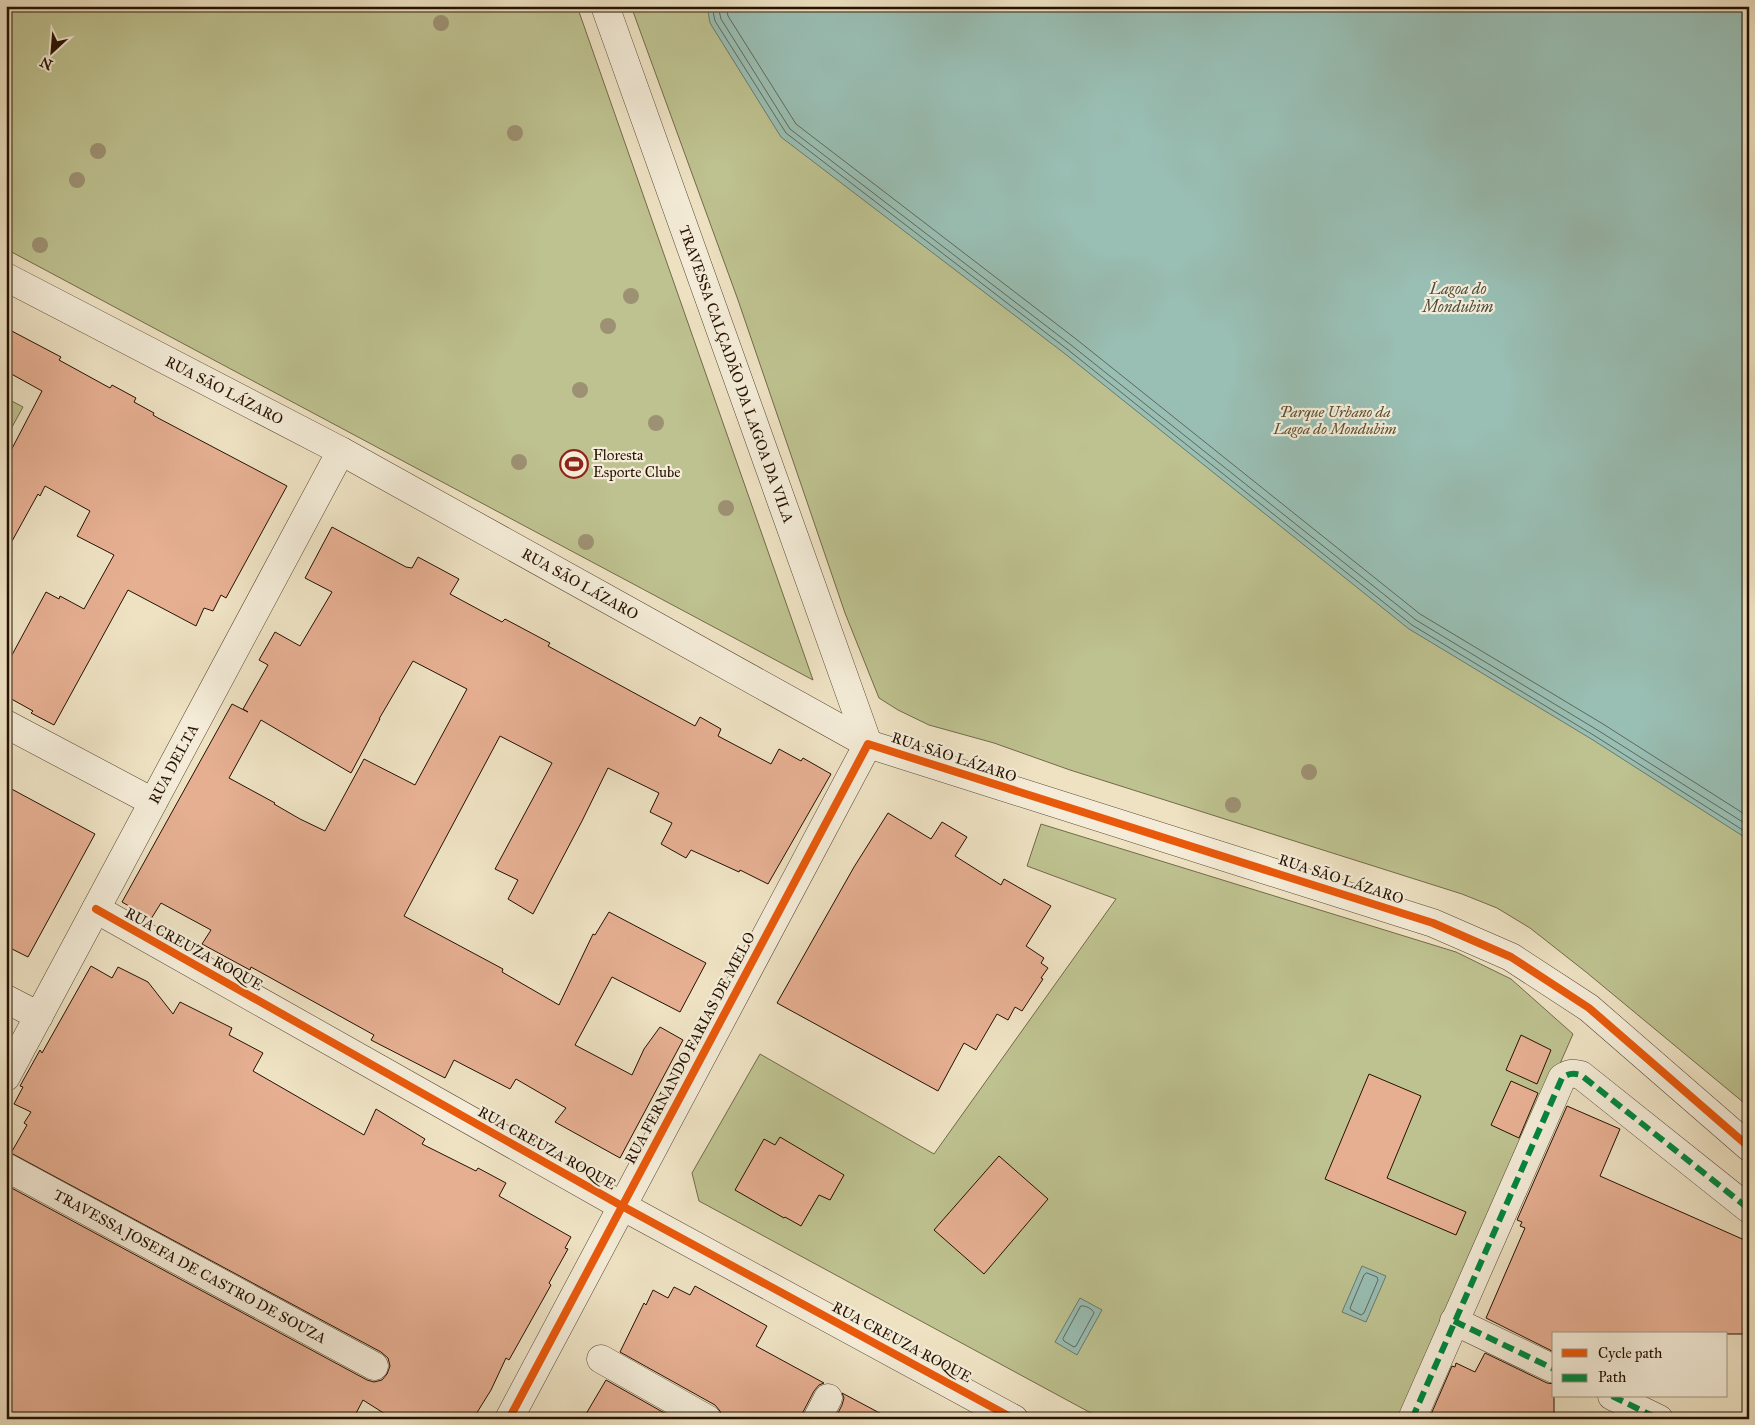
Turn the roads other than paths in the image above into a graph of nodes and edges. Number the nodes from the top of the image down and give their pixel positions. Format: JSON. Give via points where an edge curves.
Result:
{"nodes":[{"id":1,"x":605,"y":6,"type":"edge"},
{"id":2,"x":6,"y":277,"type":"edge"},
{"id":3,"x":341,"y":451,"type":"junction"},
{"id":4,"x":6,"y":724,"type":"edge"},
{"id":5,"x":868,"y":744,"type":"junction"},
{"id":6,"x":153,"y":802,"type":"junction"},
{"id":7,"x":96,"y":909,"type":"junction"},
{"id":8,"x":6,"y":999,"type":"edge"},
{"id":9,"x":39,"y":1016,"type":"junction"},
{"id":10,"x":6,"y":1077,"type":"edge"},
{"id":11,"x":1749,"y":1147,"type":"edge"},
{"id":12,"x":6,"y":1167,"type":"edge"},
{"id":13,"x":622,"y":1206,"type":"junction"},
{"id":14,"x":1749,"y":1209,"type":"edge"},
{"id":15,"x":1454,"y":1322,"type":"junction"},
{"id":16,"x":601,"y":1359,"type":"dead end"},
{"id":17,"x":374,"y":1366,"type":"dead end"},
{"id":18,"x":1552,"y":1368,"type":"edge"},
{"id":19,"x":1616,"y":1398,"type":"edge"},
{"id":20,"x":509,"y":1419,"type":"edge"},
{"id":21,"x":707,"y":1419,"type":"edge"},
{"id":22,"x":1014,"y":1419,"type":"edge"},
{"id":23,"x":1412,"y":1419,"type":"edge"},
{"id":24,"x":1659,"y":1419,"type":"edge"}],
"edges":[{"from":1,"to":5,"type":"street","name":"TRAVESSA CALÇADÃO DA LAGOA DA VILA"},
{"from":2,"to":3,"type":"street","name":"RUA SÃO LÁZARO"},
{"from":3,"to":5,"type":"street","name":"RUA SÃO LÁZARO"},
{"from":3,"to":6,"type":"street","name":"RUA DELTA"},
{"from":4,"to":6,"type":"street"},
{"from":5,"to":11,"type":"street","name":"RUA SÃO LÁZARO","via":[[1433,923],[1511,957],[1589,1008]]},
{"from":5,"to":13,"type":"street","name":"RUA FERNANDO FARIAS DE MELO"},
{"from":6,"to":7,"type":"street","name":"RUA DELTA"},
{"from":7,"to":9,"type":"street","name":"RUA DELTA"},
{"from":7,"to":13,"type":"street","name":"RUA CREUZA ROQUE"},
{"from":8,"to":9,"type":"street"},
{"from":9,"to":10,"type":"street","name":"RUA DELTA"},
{"from":12,"to":17,"type":"street","name":"TRAVESSA JOSEFA DE CASTRO DE SOUZA"},
{"from":13,"to":20,"type":"street","name":"RUA FERNANDO FARIAS DE MELO"},
{"from":13,"to":22,"type":"street","name":"RUA CREUZA ROQUE"},
{"from":14,"to":15,"type":"street","via":[[1581,1075],[1567,1075],[1562,1078]]},
{"from":15,"to":18,"type":"street"},
{"from":15,"to":23,"type":"street"},
{"from":16,"to":21,"type":"street"},
{"from":19,"to":24,"type":"street"}]}
